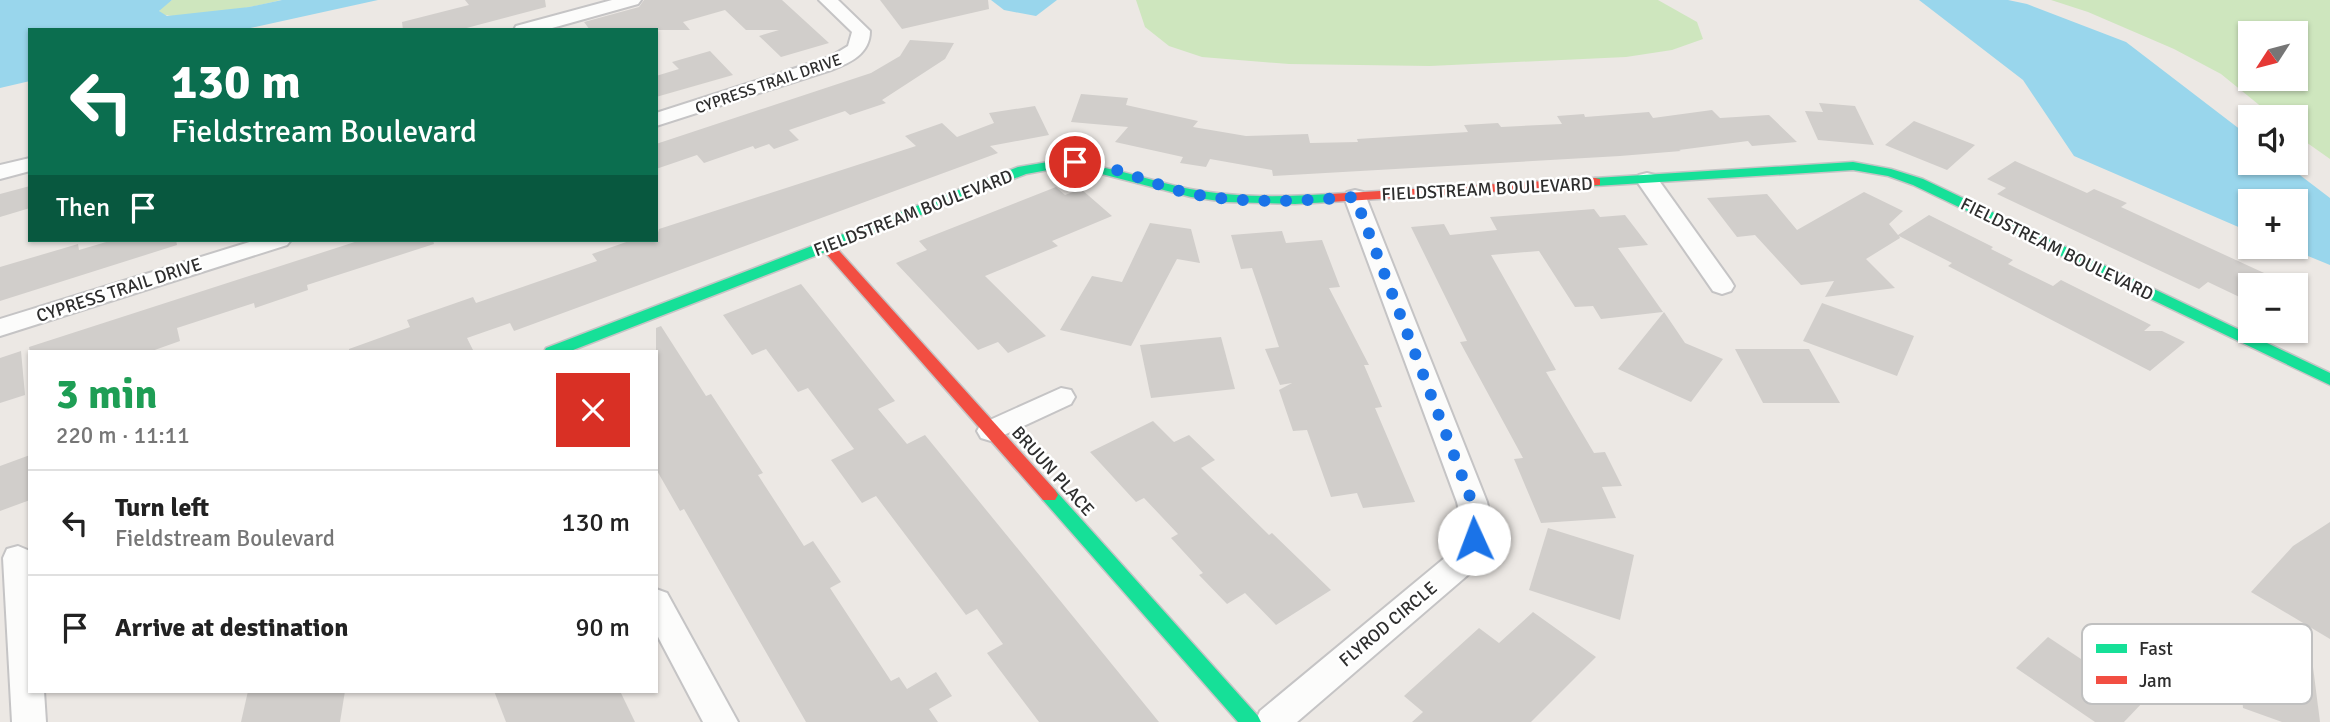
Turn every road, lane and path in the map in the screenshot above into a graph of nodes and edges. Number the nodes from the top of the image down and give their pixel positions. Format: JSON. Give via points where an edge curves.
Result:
{"nodes":[{"id":1,"x":632,"y":0,"type":"edge"},
{"id":2,"x":828,"y":0,"type":"edge"},
{"id":3,"x":530,"y":28,"type":"edge"},
{"id":4,"x":658,"y":119,"type":"edge"},
{"id":5,"x":28,"y":165,"type":"edge"},
{"id":6,"x":0,"y":172,"type":"edge"},
{"id":7,"x":1647,"y":180,"type":"junction"},
{"id":8,"x":1355,"y":197,"type":"junction"},
{"id":9,"x":273,"y":242,"type":"edge"},
{"id":10,"x":827,"y":246,"type":"junction"},
{"id":11,"x":1722,"y":286,"type":"dead end"},
{"id":12,"x":0,"y":328,"type":"edge"},
{"id":13,"x":557,"y":350,"type":"edge"},
{"id":14,"x":2330,"y":380,"type":"edge"},
{"id":15,"x":1060,"y":397,"type":"dead end"},
{"id":16,"x":991,"y":430,"type":"junction"},
{"id":17,"x":16,"y":558,"type":"edge"},
{"id":18,"x":658,"y":606,"type":"edge"},
{"id":19,"x":29,"y":722,"type":"edge"},
{"id":20,"x":720,"y":722,"type":"edge"},
{"id":21,"x":1251,"y":722,"type":"edge"},
{"id":22,"x":1272,"y":722,"type":"edge"}],
"edges":[{"from":1,"to":3,"type":"street"},
{"from":2,"to":4,"type":"street","name":"CYPRESS TRAIL DRIVE","via":[[861,31],[858,45],[847,56]]},
{"from":5,"to":6,"type":"street"},
{"from":7,"to":8,"type":"street","name":"FIELDSTREAM BOULEVARD"},
{"from":7,"to":11,"type":"street"},
{"from":7,"to":14,"type":"street","name":"FIELDSTREAM BOULEVARD","via":[[1843,166],[1891,173]]},
{"from":8,"to":10,"type":"street","name":"FIELDSTREAM BOULEVARD","via":[[1273,202],[1229,199],[1184,192],[1104,166],[1067,162],[1023,170]]},
{"from":8,"to":22,"type":"street","name":"FLYROD CIRCLE","via":[[1472,502],[1475,534],[1458,565]]},
{"from":9,"to":12,"type":"street","name":"CYPRESS TRAIL DRIVE"},
{"from":10,"to":13,"type":"street","name":"FIELDSTREAM BOULEVARD"},
{"from":10,"to":16,"type":"street","name":"BRUUN PLACE"},
{"from":15,"to":16,"type":"street"},
{"from":16,"to":21,"type":"street","name":"BRUUN PLACE"},
{"from":17,"to":19,"type":"street"},
{"from":18,"to":20,"type":"street"}]}
